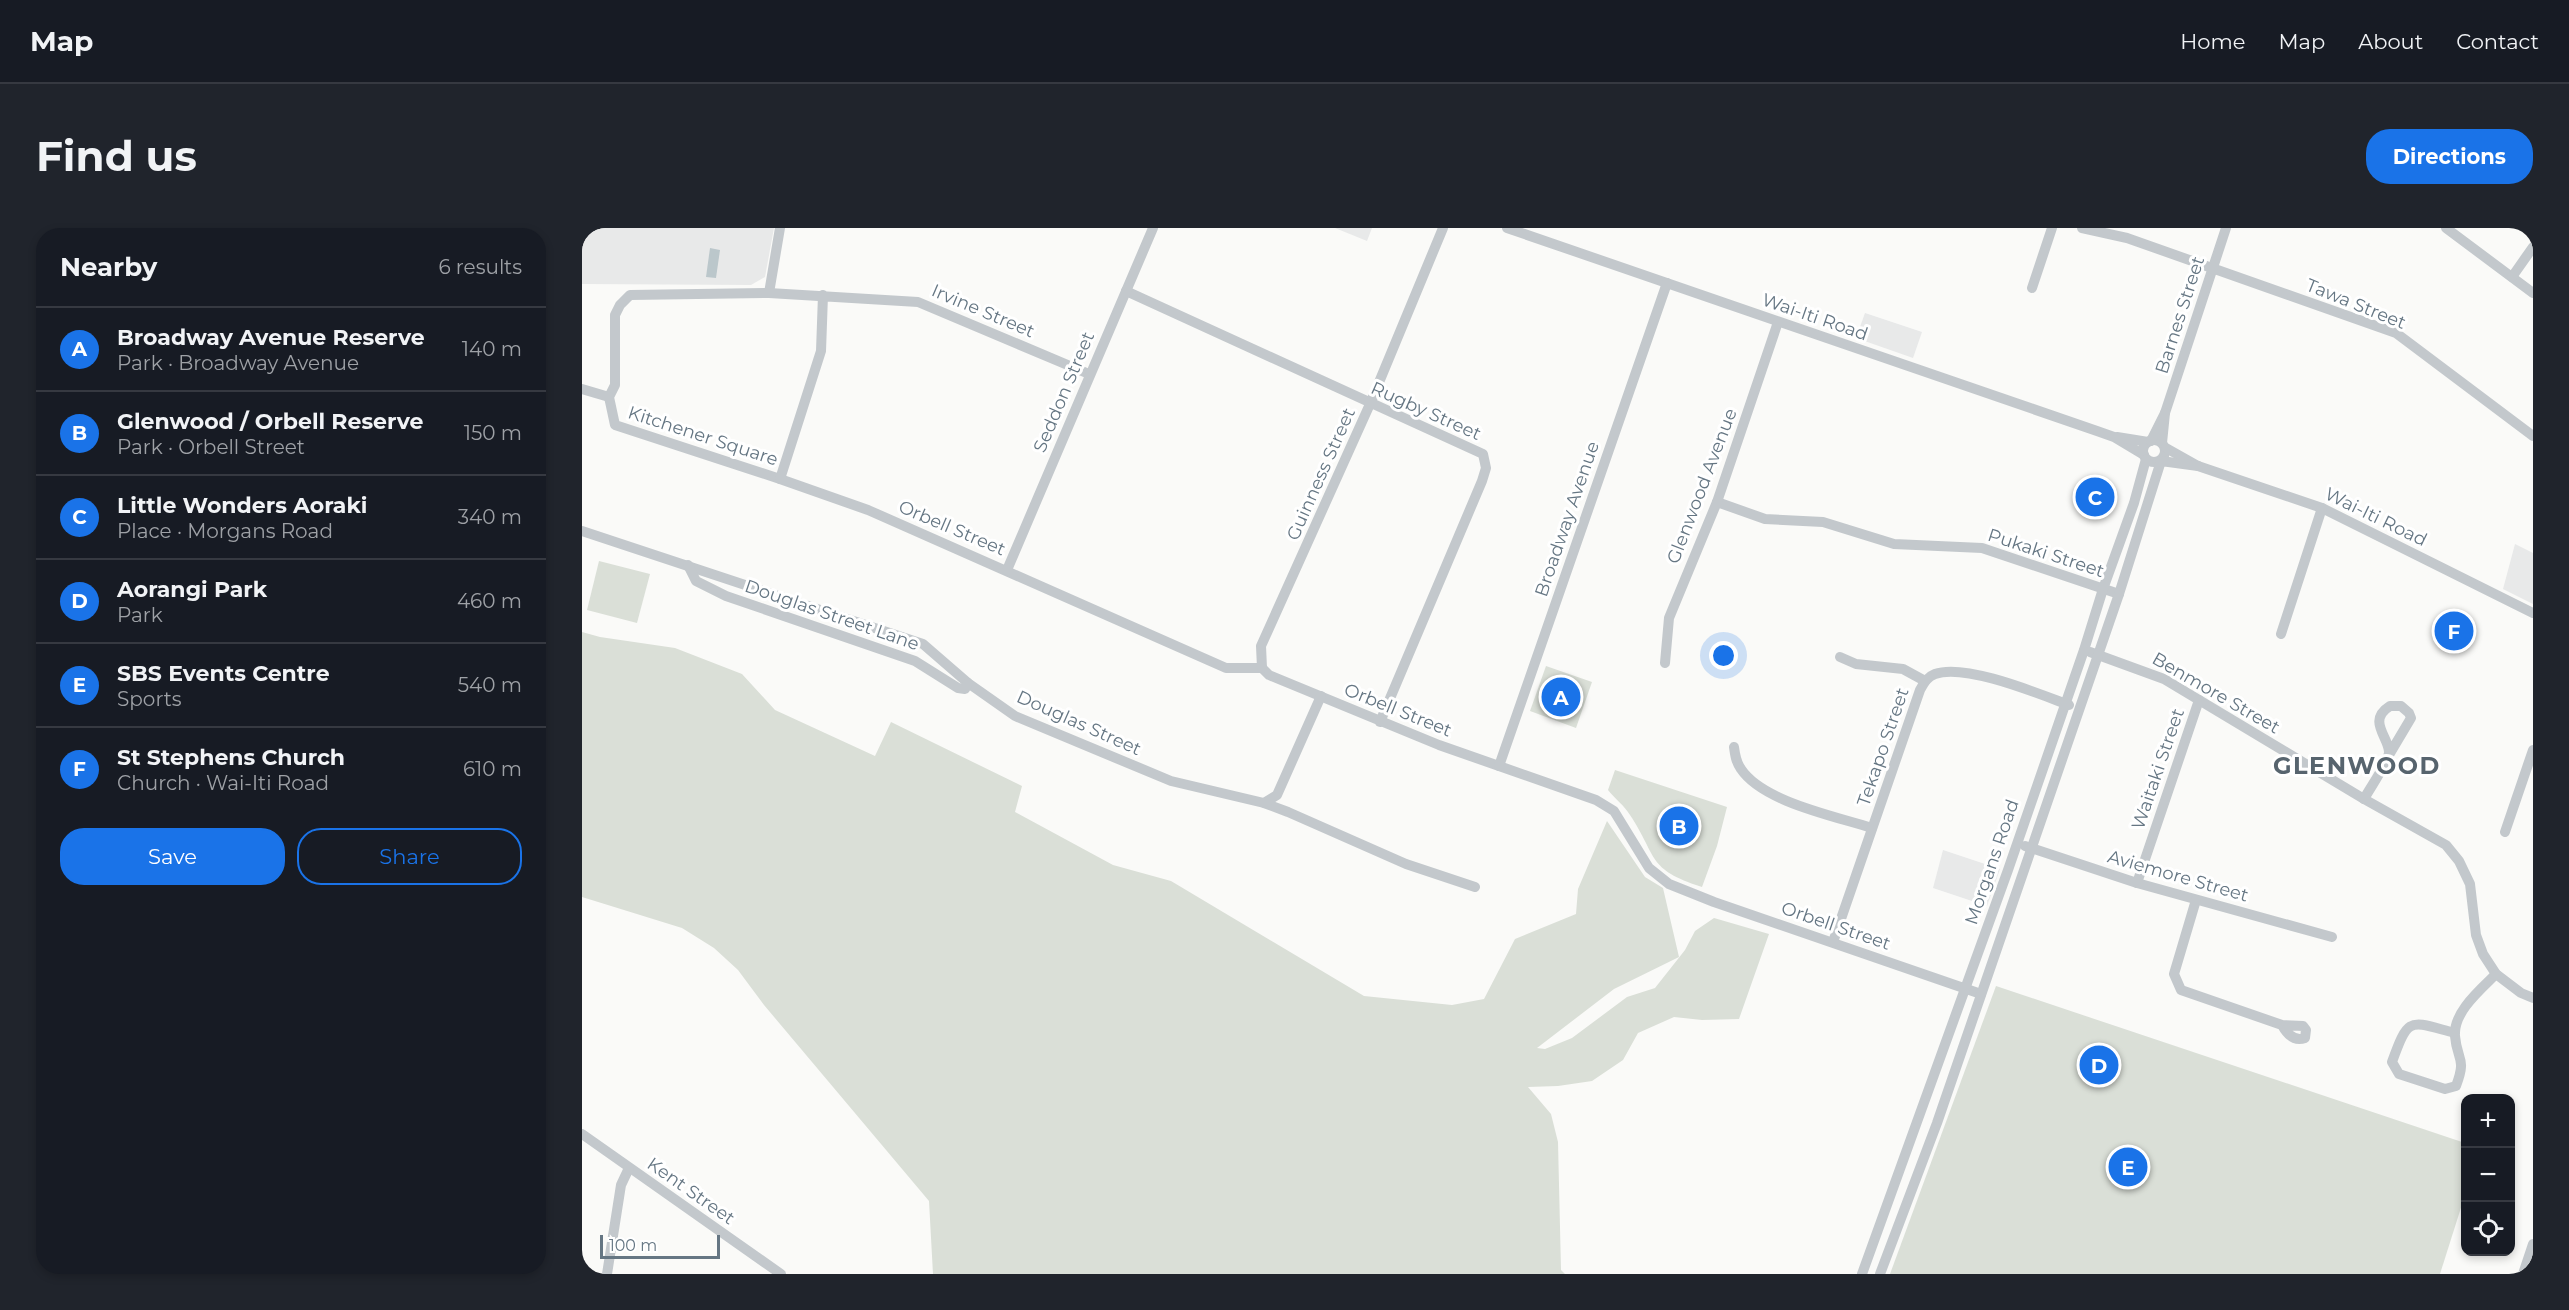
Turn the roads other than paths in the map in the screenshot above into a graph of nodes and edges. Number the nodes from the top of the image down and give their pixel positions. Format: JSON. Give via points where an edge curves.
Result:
{"nodes":[{"id":1,"x":780,"y":228,"type":"edge"},
{"id":2,"x":1153,"y":228,"type":"edge"},
{"id":3,"x":1443,"y":228,"type":"edge"},
{"id":4,"x":1507,"y":228,"type":"edge"},
{"id":5,"x":2052,"y":228,"type":"edge"},
{"id":6,"x":2082,"y":228,"type":"edge"},
{"id":7,"x":2226,"y":228,"type":"edge"},
{"id":8,"x":2445,"y":228,"type":"edge"},
{"id":9,"x":2533,"y":247,"type":"edge"},
{"id":10,"x":2213,"y":268,"type":"junction"},
{"id":11,"x":2512,"y":277,"type":"junction"},
{"id":12,"x":1667,"y":283,"type":"junction"},
{"id":13,"x":2032,"y":288,"type":"dead end"},
{"id":14,"x":1126,"y":291,"type":"junction"},
{"id":15,"x":769,"y":293,"type":"junction"},
{"id":16,"x":2533,"y":293,"type":"edge"},
{"id":17,"x":823,"y":296,"type":"junction"},
{"id":18,"x":1779,"y":322,"type":"junction"},
{"id":19,"x":1089,"y":374,"type":"junction"},
{"id":20,"x":582,"y":389,"type":"edge"},
{"id":21,"x":609,"y":397,"type":"junction"},
{"id":22,"x":1370,"y":404,"type":"junction"},
{"id":23,"x":2165,"y":413,"type":"junction"},
{"id":24,"x":2533,"y":436,"type":"edge"},
{"id":25,"x":2114,"y":437,"type":"junction"},
{"id":26,"x":2149,"y":441,"type":"junction"},
{"id":27,"x":2164,"y":446,"type":"junction"},
{"id":28,"x":2145,"y":457,"type":"junction"},
{"id":29,"x":2161,"y":461,"type":"junction"},
{"id":30,"x":2198,"y":466,"type":"junction"},
{"id":31,"x":780,"y":479,"type":"junction"},
{"id":32,"x":1717,"y":502,"type":"junction"},
{"id":33,"x":2322,"y":508,"type":"junction"},
{"id":34,"x":582,"y":531,"type":"edge"},
{"id":35,"x":688,"y":565,"type":"junction"},
{"id":36,"x":1007,"y":570,"type":"junction"},
{"id":37,"x":2103,"y":588,"type":"junction"},
{"id":38,"x":2119,"y":594,"type":"junction"},
{"id":39,"x":2533,"y":613,"type":"edge"},
{"id":40,"x":2281,"y":634,"type":"dead end"},
{"id":41,"x":2084,"y":650,"type":"junction"},
{"id":42,"x":2097,"y":654,"type":"junction"},
{"id":43,"x":1840,"y":657,"type":"dead end"},
{"id":44,"x":1665,"y":663,"type":"dead end"},
{"id":45,"x":1262,"y":668,"type":"junction"},
{"id":46,"x":1925,"y":681,"type":"junction"},
{"id":47,"x":968,"y":683,"type":"junction"},
{"id":48,"x":1321,"y":696,"type":"junction"},
{"id":49,"x":2199,"y":700,"type":"junction"},
{"id":50,"x":2065,"y":704,"type":"junction"},
{"id":51,"x":2078,"y":708,"type":"junction"},
{"id":52,"x":1380,"y":722,"type":"junction"},
{"id":53,"x":1734,"y":747,"type":"dead end"},
{"id":54,"x":2533,"y":750,"type":"edge"},
{"id":55,"x":2389,"y":755,"type":"dead end"},
{"id":56,"x":1499,"y":766,"type":"junction"},
{"id":57,"x":2364,"y":800,"type":"junction"},
{"id":58,"x":1264,"y":803,"type":"junction"},
{"id":59,"x":1872,"y":828,"type":"junction"},
{"id":60,"x":2505,"y":832,"type":"dead end"},
{"id":61,"x":2017,"y":843,"type":"junction"},
{"id":62,"x":2030,"y":848,"type":"junction"},
{"id":63,"x":2137,"y":883,"type":"junction"},
{"id":64,"x":1475,"y":886,"type":"dead end"},
{"id":65,"x":2196,"y":900,"type":"junction"},
{"id":66,"x":2332,"y":937,"type":"dead end"},
{"id":67,"x":1833,"y":942,"type":"junction"},
{"id":68,"x":2496,"y":974,"type":"junction"},
{"id":69,"x":1966,"y":988,"type":"junction"},
{"id":70,"x":1981,"y":994,"type":"junction"},
{"id":71,"x":2533,"y":998,"type":"edge"},
{"id":72,"x":2282,"y":1025,"type":"dead end"},
{"id":73,"x":2455,"y":1033,"type":"junction"},
{"id":74,"x":1921,"y":1117,"type":"junction"},
{"id":75,"x":1937,"y":1123,"type":"junction"},
{"id":76,"x":582,"y":1134,"type":"edge"},
{"id":77,"x":629,"y":1168,"type":"junction"},
{"id":78,"x":2533,"y":1244,"type":"edge"},
{"id":79,"x":608,"y":1274,"type":"edge"},
{"id":80,"x":781,"y":1274,"type":"edge"},
{"id":81,"x":1862,"y":1274,"type":"edge"},
{"id":82,"x":1880,"y":1274,"type":"edge"},
{"id":83,"x":2523,"y":1274,"type":"edge"}],
"edges":[{"from":1,"to":15,"type":"street"},
{"from":2,"to":14,"type":"street","name":"Seddon Street"},
{"from":3,"to":22,"type":"street","name":"Guinness Street"},
{"from":4,"to":12,"type":"street","name":"Wai-Iti Road"},
{"from":5,"to":13,"type":"street"},
{"from":6,"to":10,"type":"street","name":"Tawa Street","via":[[2127,237]]},
{"from":7,"to":10,"type":"street","name":"Barnes Street"},
{"from":8,"to":11,"type":"street"},
{"from":9,"to":11,"type":"street"},
{"from":10,"to":23,"type":"street","name":"Barnes Street"},
{"from":10,"to":24,"type":"street","name":"Tawa Street","via":[[2396,333]]},
{"from":11,"to":16,"type":"street"},
{"from":12,"to":18,"type":"street","name":"Wai-Iti Road"},
{"from":12,"to":56,"type":"street","name":"Broadway Avenue"},
{"from":14,"to":19,"type":"street","name":"Seddon Street"},
{"from":14,"to":22,"type":"street","name":"Rugby Street"},
{"from":15,"to":17,"type":"street","name":"Kitchener Square"},
{"from":15,"to":21,"type":"street","name":"Kitchener Square","via":[[630,295],[615,315],[615,385]]},
{"from":17,"to":19,"type":"street","name":"Irvine Street","via":[[925,303]]},
{"from":17,"to":31,"type":"street","name":"Kitchener Square","via":[[821,351]]},
{"from":18,"to":25,"type":"street","name":"Wai-Iti Road"},
{"from":18,"to":32,"type":"street","name":"Glenwood Avenue"},
{"from":19,"to":36,"type":"street","name":"Seddon Street"},
{"from":20,"to":21,"type":"street"},
{"from":21,"to":31,"type":"street","name":"Kitchener Square","via":[[615,425]]},
{"from":22,"to":45,"type":"street","name":"Guinness Street","via":[[1261,646]]},
{"from":22,"to":52,"type":"street","name":"Rugby Street","via":[[1483,454],[1486,468]]},
{"from":23,"to":26,"type":"street","name":"Barnes Street"},
{"from":23,"to":27,"type":"street","name":"Barnes Street"},
{"from":25,"to":26,"type":"street","name":"Wai-Iti Road"},
{"from":25,"to":28,"type":"street","name":"Wai-Iti Road"},
{"from":26,"to":27,"type":"street"},
{"from":26,"to":28,"type":"street","via":[[2144,448]]},
{"from":27,"to":29,"type":"street"},
{"from":27,"to":30,"type":"street","name":"Wai-Iti Road"},
{"from":28,"to":29,"type":"street","via":[[2153,463]]},
{"from":28,"to":37,"type":"street","name":"Morgans Road","via":[[2137,494]]},
{"from":29,"to":30,"type":"street","name":"Wai-Iti Road"},
{"from":29,"to":38,"type":"street","name":"Morgans Road"},
{"from":30,"to":33,"type":"street","name":"Wai-Iti Road"},
{"from":31,"to":36,"type":"street","name":"Orbell Street","via":[[868,510]]},
{"from":32,"to":37,"type":"street","name":"Pukaki Street","via":[[1765,519],[1823,522],[1894,544],[1982,548]]},
{"from":32,"to":44,"type":"street","name":"Glenwood Avenue","via":[[1669,618]]},
{"from":33,"to":39,"type":"street","name":"Wai-Iti Road"},
{"from":33,"to":40,"type":"street"},
{"from":34,"to":35,"type":"street","name":"Douglas Street"},
{"from":35,"to":47,"type":"street","name":"Douglas Street","via":[[923,644]]},
{"from":35,"to":47,"type":"street","name":"Douglas Street Lane","via":[[696,581],[726,596],[915,660],[958,688],[964,689]]},
{"from":36,"to":45,"type":"street","name":"Orbell Street","via":[[1226,668]]},
{"from":37,"to":38,"type":"street","name":"Pukaki Street"},
{"from":37,"to":41,"type":"street","name":"Morgans Road"},
{"from":38,"to":42,"type":"street","name":"Morgans Road"},
{"from":41,"to":42,"type":"street","name":"Benmore Street"},
{"from":41,"to":50,"type":"street","name":"Morgans Road"},
{"from":42,"to":49,"type":"street","name":"Benmore Street","via":[[2153,673]]},
{"from":42,"to":51,"type":"street","name":"Morgans Road"},
{"from":43,"to":46,"type":"street","via":[[1856,664],[1903,669]]},
{"from":45,"to":48,"type":"street","name":"Orbell Street","via":[[1269,675]]},
{"from":46,"to":50,"type":"street","name":"Tekapo Street","via":[[1941,673],[1969,674]]},
{"from":46,"to":59,"type":"street","name":"Tekapo Street"},
{"from":47,"to":58,"type":"street","name":"Douglas Street","via":[[1015,716],[1171,781]]},
{"from":48,"to":52,"type":"street","name":"Orbell Street"},
{"from":48,"to":58,"type":"street","via":[[1277,795]]},
{"from":49,"to":57,"type":"street","name":"Benmore Street"},
{"from":49,"to":63,"type":"street","name":"Waitaki Street"},
{"from":50,"to":51,"type":"street","name":"Tekapo Street"},
{"from":50,"to":61,"type":"street","name":"Morgans Road"},
{"from":51,"to":62,"type":"street","name":"Morgans Road"},
{"from":52,"to":56,"type":"street","name":"Orbell Street"},
{"from":53,"to":59,"type":"street","via":[[1742,771],[1766,792]]},
{"from":54,"to":60,"type":"street"},
{"from":55,"to":57,"type":"street"},
{"from":56,"to":67,"type":"street","name":"Orbell Street","via":[[1605,804],[1622,821],[1649,868],[1670,884]]},
{"from":57,"to":68,"type":"street","name":"Benmore Street","via":[[2446,845],[2459,861],[2470,884],[2476,935]]},
{"from":58,"to":64,"type":"street","name":"Douglas Street","via":[[1406,864]]},
{"from":59,"to":67,"type":"street","name":"Tekapo Street"},
{"from":61,"to":62,"type":"street","name":"Aviemore Street"},
{"from":61,"to":69,"type":"street","name":"Morgans Road"},
{"from":62,"to":63,"type":"street","name":"Aviemore Street"},
{"from":62,"to":70,"type":"street","name":"Morgans Road"},
{"from":63,"to":65,"type":"street","name":"Aviemore Street"},
{"from":65,"to":66,"type":"street","name":"Aviemore Street"},
{"from":65,"to":72,"type":"street","via":[[2174,974],[2181,990]]},
{"from":67,"to":69,"type":"street","name":"Orbell Street"},
{"from":68,"to":71,"type":"street","name":"Benmore Street"},
{"from":68,"to":73,"type":"street","via":[[2466,1004]]},
{"from":69,"to":70,"type":"street","name":"Orbell Street"},
{"from":69,"to":74,"type":"street","name":"Morgans Road"},
{"from":70,"to":75,"type":"street","name":"Morgans Road"},
{"from":73,"to":73,"type":"street","via":[[2463,1063],[2456,1086],[2445,1089],[2398,1074],[2393,1066],[2408,1025],[2418,1023]]},
{"from":74,"to":75,"type":"street"},
{"from":74,"to":81,"type":"street","name":"Morgans Road"},
{"from":75,"to":82,"type":"street","name":"Morgans Road"},
{"from":76,"to":77,"type":"street","name":"Kent Street"},
{"from":77,"to":79,"type":"street","via":[[621,1185]]},
{"from":77,"to":80,"type":"street","name":"Kent Street"},
{"from":78,"to":83,"type":"street"}]}
